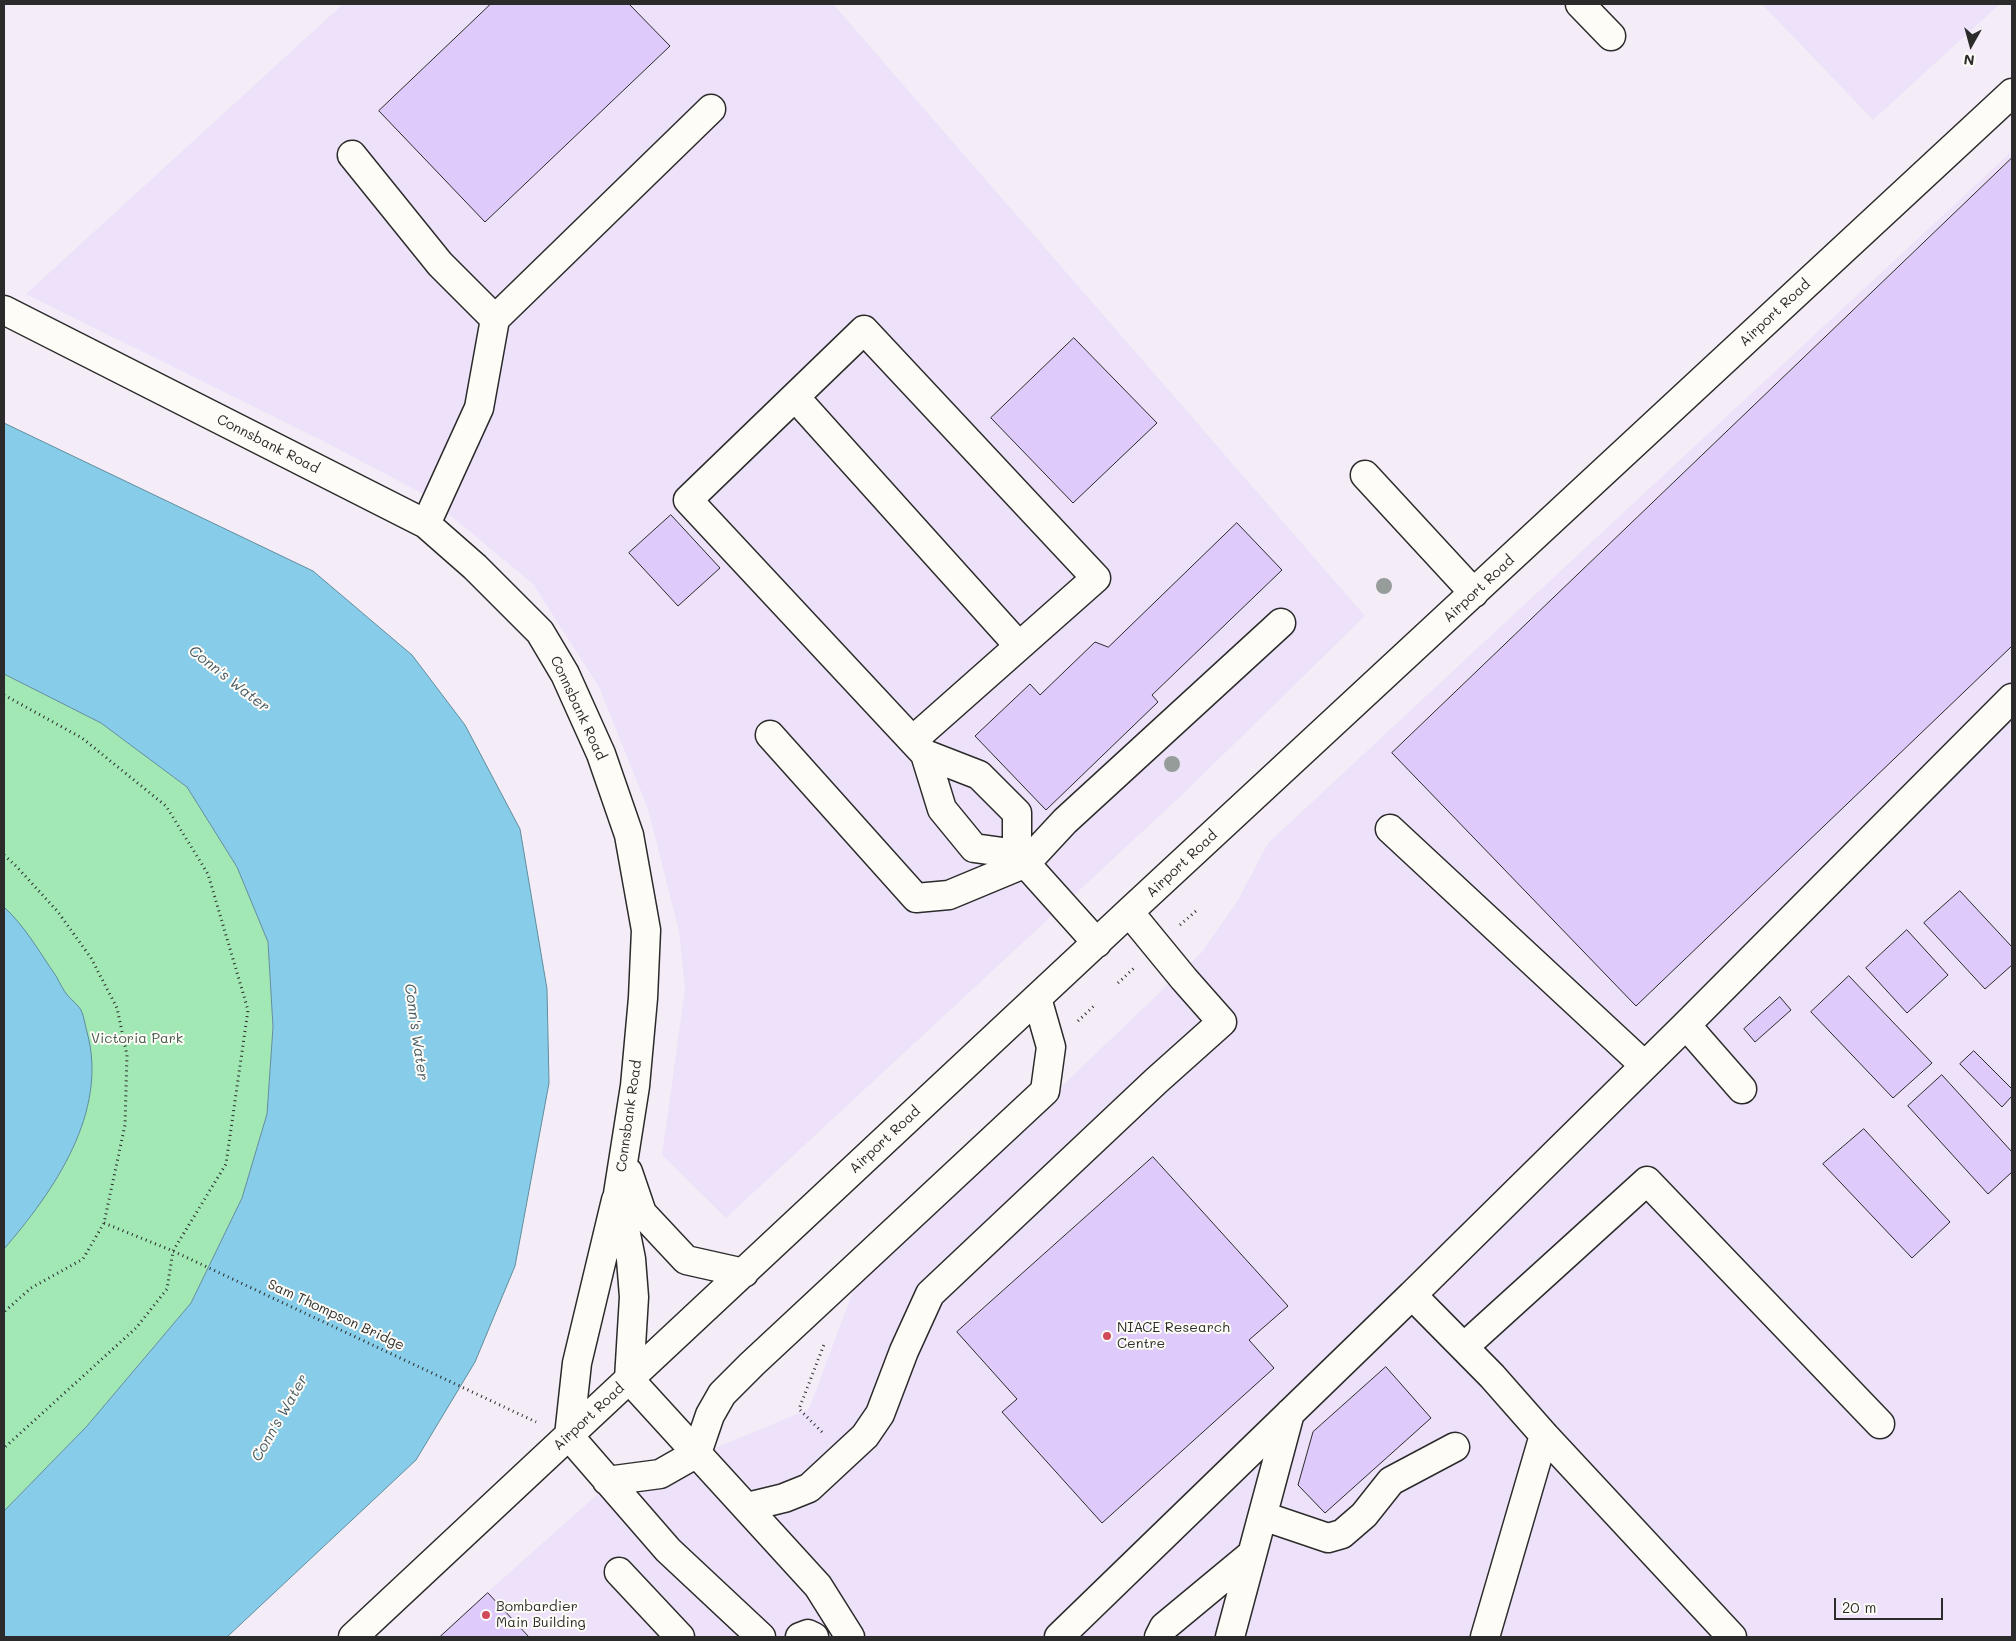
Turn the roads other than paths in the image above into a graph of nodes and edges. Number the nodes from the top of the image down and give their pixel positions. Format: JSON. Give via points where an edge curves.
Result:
{"nodes":[{"id":1,"x":1580,"y":4,"type":"edge"},
{"id":2,"x":1611,"y":36,"type":"dead end"},
{"id":3,"x":2012,"y":93,"type":"edge"},
{"id":4,"x":711,"y":109,"type":"dead end"},
{"id":5,"x":352,"y":155,"type":"dead end"},
{"id":6,"x":4,"y":310,"type":"edge"},
{"id":7,"x":495,"y":319,"type":"junction"},
{"id":8,"x":795,"y":397,"type":"junction"},
{"id":9,"x":1365,"y":475,"type":"dead end"},
{"id":10,"x":426,"y":524,"type":"junction"},
{"id":11,"x":1474,"y":593,"type":"junction"},
{"id":12,"x":1281,"y":623,"type":"dead end"},
{"id":13,"x":1019,"y":646,"type":"junction"},
{"id":14,"x":2012,"y":698,"type":"edge"},
{"id":15,"x":770,"y":735,"type":"dead end"},
{"id":16,"x":919,"y":747,"type":"junction"},
{"id":17,"x":1390,"y":829,"type":"dead end"},
{"id":18,"x":1021,"y":859,"type":"junction"},
{"id":19,"x":1130,"y":912,"type":"junction"},
{"id":20,"x":1097,"y":943,"type":"junction"},
{"id":21,"x":1037,"y":998,"type":"junction"},
{"id":22,"x":1686,"y":1025,"type":"junction"},
{"id":23,"x":1644,"y":1065,"type":"junction"},
{"id":24,"x":1742,"y":1089,"type":"dead end"},
{"id":25,"x":623,"y":1159,"type":"junction"},
{"id":26,"x":618,"y":1194,"type":"junction"},
{"id":27,"x":744,"y":1273,"type":"junction"},
{"id":28,"x":1412,"y":1295,"type":"junction"},
{"id":29,"x":1464,"y":1347,"type":"junction"},
{"id":30,"x":629,"y":1379,"type":"junction"},
{"id":31,"x":1290,"y":1413,"type":"junction"},
{"id":32,"x":1880,"y":1424,"type":"dead end"},
{"id":33,"x":1544,"y":1435,"type":"junction"},
{"id":34,"x":569,"y":1436,"type":"junction"},
{"id":35,"x":1455,"y":1448,"type":"dead end"},
{"id":36,"x":696,"y":1453,"type":"junction"},
{"id":37,"x":607,"y":1480,"type":"junction"},
{"id":38,"x":746,"y":1507,"type":"junction"},
{"id":39,"x":1263,"y":1516,"type":"junction"},
{"id":40,"x":1252,"y":1554,"type":"junction"},
{"id":41,"x":619,"y":1572,"type":"dead end"},
{"id":42,"x":353,"y":1637,"type":"edge"},
{"id":43,"x":680,"y":1637,"type":"edge"},
{"id":44,"x":761,"y":1637,"type":"edge"},
{"id":45,"x":800,"y":1637,"type":"edge"},
{"id":46,"x":814,"y":1637,"type":"edge"},
{"id":47,"x":850,"y":1637,"type":"edge"},
{"id":48,"x":1059,"y":1637,"type":"edge"},
{"id":49,"x":1159,"y":1637,"type":"edge"},
{"id":50,"x":1230,"y":1637,"type":"edge"},
{"id":51,"x":1485,"y":1637,"type":"edge"},
{"id":52,"x":1732,"y":1637,"type":"edge"}],
"edges":[{"from":1,"to":2,"type":"street"},
{"from":3,"to":11,"type":"street","name":"Airport Road"},
{"from":4,"to":7,"type":"street"},
{"from":5,"to":7,"type":"street","via":[[440,264]]},
{"from":6,"to":10,"type":"street","name":"Connsbank Road"},
{"from":7,"to":10,"type":"street","via":[[479,408]]},
{"from":8,"to":13,"type":"street"},
{"from":8,"to":13,"type":"street","via":[[864,330],[1096,578]]},
{"from":8,"to":16,"type":"street","via":[[688,500]]},
{"from":9,"to":11,"type":"street"},
{"from":10,"to":25,"type":"street","name":"Connsbank Road","via":[[540,632],[565,674],[601,754],[628,835],[646,930],[635,1086]]},
{"from":11,"to":19,"type":"street","name":"Airport Road"},
{"from":12,"to":18,"type":"street"},
{"from":13,"to":16,"type":"street"},
{"from":14,"to":22,"type":"street"},
{"from":15,"to":18,"type":"street","via":[[916,898],[949,895]]},
{"from":16,"to":18,"type":"street","via":[[942,809],[974,848]]},
{"from":16,"to":18,"type":"street","via":[[979,775],[1017,813]]},
{"from":17,"to":23,"type":"street"},
{"from":18,"to":20,"type":"street"},
{"from":19,"to":20,"type":"street","name":"Airport Road"},
{"from":19,"to":38,"type":"street","via":[[1222,1022],[930,1294],[880,1414],[865,1436],[809,1488]]},
{"from":20,"to":21,"type":"street","name":"Airport Road"},
{"from":21,"to":27,"type":"street","name":"Airport Road"},
{"from":21,"to":36,"type":"street","via":[[1051,1047],[1045,1091],[722,1394],[710,1415]]},
{"from":22,"to":23,"type":"street"},
{"from":22,"to":24,"type":"street"},
{"from":23,"to":28,"type":"street"},
{"from":25,"to":26,"type":"street","name":"Connsbank Road"},
{"from":25,"to":27,"type":"street","via":[[642,1214],[686,1260]]},
{"from":26,"to":30,"type":"street","name":"Connsbank Road","via":[[631,1259],[634,1297]]},
{"from":26,"to":34,"type":"street","via":[[577,1363]]},
{"from":27,"to":30,"type":"street","name":"Airport Road"},
{"from":28,"to":29,"type":"street"},
{"from":28,"to":31,"type":"street"},
{"from":29,"to":32,"type":"street","via":[[1647,1181]]},
{"from":29,"to":33,"type":"street"},
{"from":30,"to":34,"type":"street","name":"Airport Road"},
{"from":30,"to":36,"type":"street"},
{"from":31,"to":39,"type":"street"},
{"from":31,"to":48,"type":"street"},
{"from":33,"to":51,"type":"street"},
{"from":33,"to":52,"type":"street"},
{"from":34,"to":37,"type":"street"},
{"from":34,"to":42,"type":"street","name":"Airport Road"},
{"from":35,"to":39,"type":"street","via":[[1390,1481],[1364,1515],[1342,1534],[1328,1538]]},
{"from":36,"to":37,"type":"street","via":[[660,1474]]},
{"from":36,"to":38,"type":"street"},
{"from":37,"to":44,"type":"street","via":[[668,1550]]},
{"from":38,"to":47,"type":"street","via":[[818,1586]]},
{"from":39,"to":40,"type":"street"},
{"from":40,"to":49,"type":"street","via":[[1164,1627]]},
{"from":40,"to":50,"type":"street"},
{"from":41,"to":43,"type":"street"},
{"from":45,"to":46,"type":"street","via":[[808,1634]]}]}
